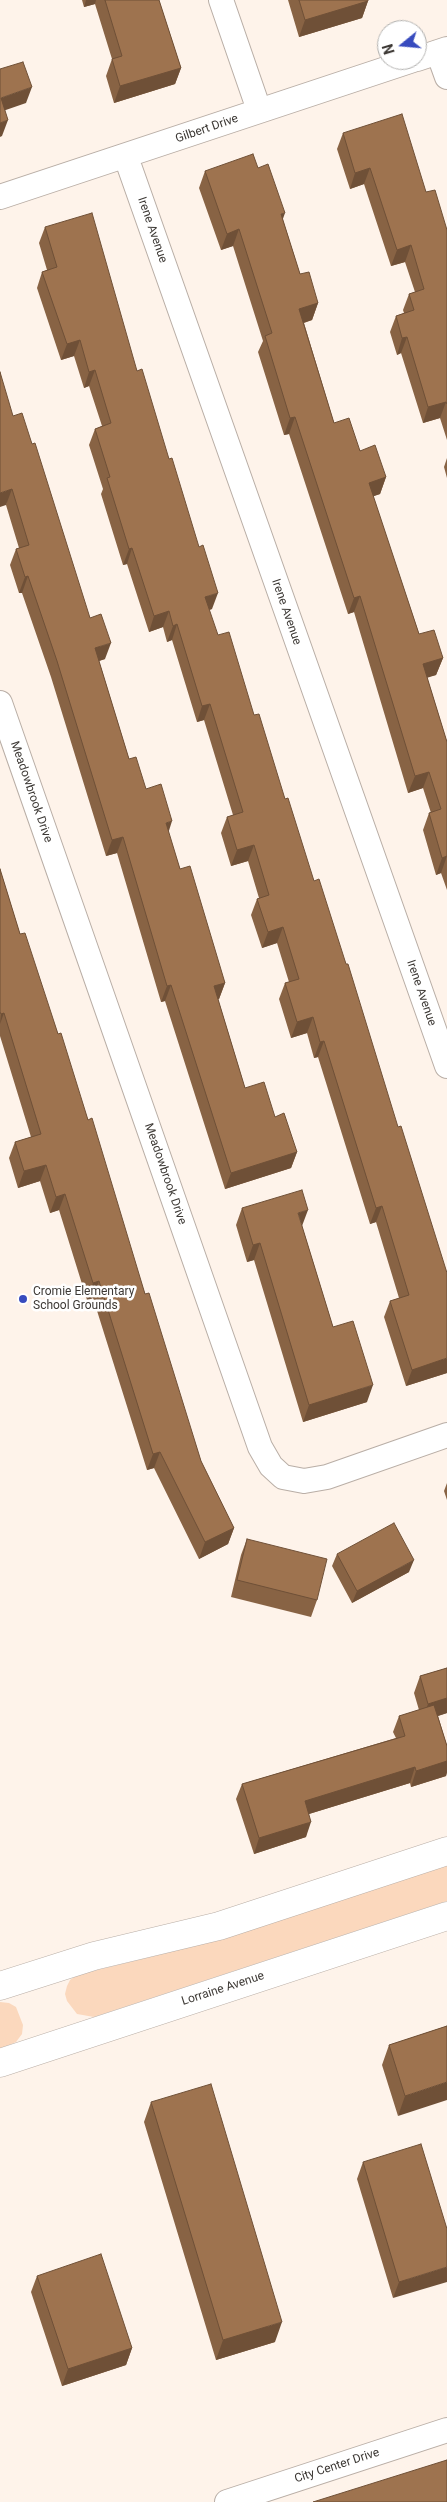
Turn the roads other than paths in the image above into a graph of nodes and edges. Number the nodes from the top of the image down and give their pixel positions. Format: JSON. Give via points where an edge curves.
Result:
{"nodes":[{"id":1,"x":221,"y":0,"type":"edge"},
{"id":2,"x":434,"y":53,"type":"edge"},
{"id":3,"x":382,"y":70,"type":"edge"},
{"id":4,"x":447,"y":77,"type":"edge"},
{"id":5,"x":260,"y":110,"type":"junction"},
{"id":6,"x":126,"y":157,"type":"junction"},
{"id":7,"x":0,"y":197,"type":"edge"},
{"id":8,"x":0,"y":703,"type":"edge"},
{"id":9,"x":447,"y":1066,"type":"edge"},
{"id":10,"x":447,"y":1435,"type":"edge"},
{"id":11,"x":447,"y":1851,"type":"edge"},
{"id":12,"x":447,"y":1916,"type":"edge"},
{"id":13,"x":0,"y":1986,"type":"edge"},
{"id":14,"x":0,"y":2063,"type":"edge"},
{"id":15,"x":447,"y":2430,"type":"edge"},
{"id":16,"x":227,"y":2502,"type":"edge"}],
"edges":[{"from":1,"to":5,"type":"street"},
{"from":2,"to":4,"type":"street"},
{"from":3,"to":5,"type":"street","name":"Gilbert Drive"},
{"from":5,"to":6,"type":"street","name":"Gilbert Drive"},
{"from":6,"to":7,"type":"street","name":"Gilbert Drive"},
{"from":6,"to":9,"type":"street","name":"Irene Avenue"},
{"from":8,"to":10,"type":"street","name":"Meadowbrook Drive","via":[[260,1447],[271,1466],[283,1477],[304,1481],[327,1478]]},
{"from":11,"to":13,"type":"street","via":[[236,1920],[94,1956]]},
{"from":12,"to":14,"type":"street","name":"Lorraine Avenue"},
{"from":15,"to":16,"type":"street","name":"City Center Drive"}]}
